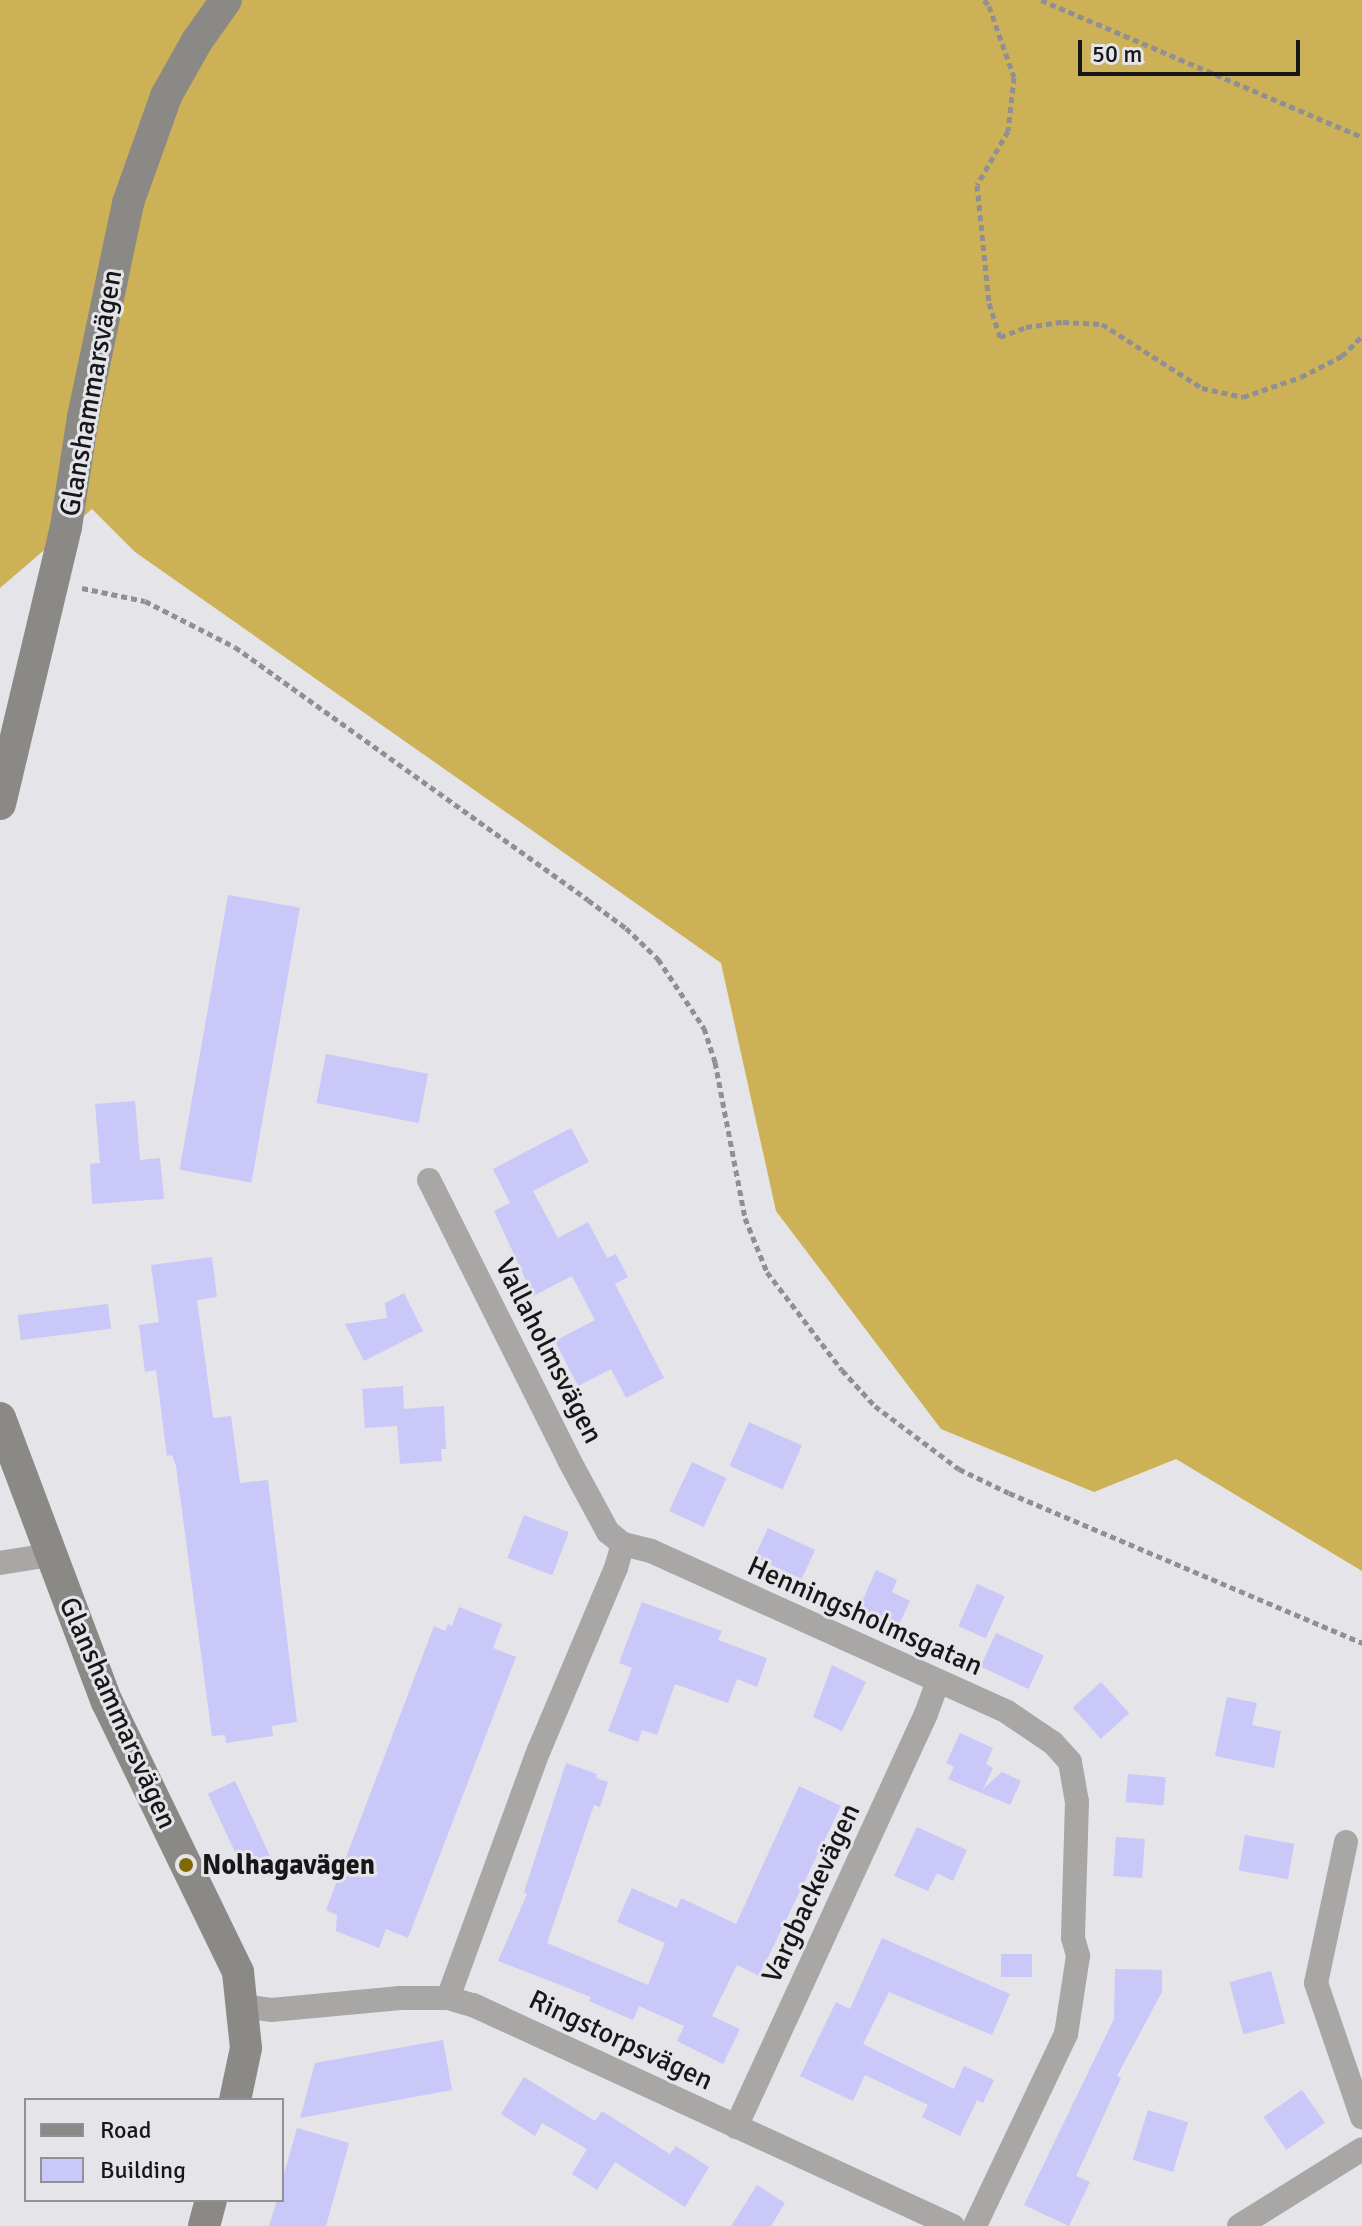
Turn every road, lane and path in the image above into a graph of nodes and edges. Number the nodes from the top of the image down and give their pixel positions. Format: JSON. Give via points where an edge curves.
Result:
{"nodes":[{"id":1,"x":226,"y":0,"type":"edge"},
{"id":2,"x":984,"y":0,"type":"edge"},
{"id":3,"x":1041,"y":0,"type":"edge"},
{"id":4,"x":1362,"y":137,"type":"edge"},
{"id":5,"x":1362,"y":336,"type":"edge"},
{"id":6,"x":54,"y":582,"type":"junction"},
{"id":7,"x":0,"y":804,"type":"edge"},
{"id":8,"x":429,"y":1180,"type":"dead end"},
{"id":9,"x":0,"y":1418,"type":"edge"},
{"id":10,"x":623,"y":1544,"type":"junction"},
{"id":11,"x":50,"y":1555,"type":"junction"},
{"id":12,"x":0,"y":1563,"type":"edge"},
{"id":13,"x":1362,"y":1643,"type":"edge"},
{"id":14,"x":937,"y":1683,"type":"junction"},
{"id":15,"x":1346,"y":1842,"type":"dead end"},
{"id":16,"x":448,"y":1998,"type":"junction"},
{"id":17,"x":243,"y":2006,"type":"junction"},
{"id":18,"x":235,"y":2098,"type":"edge"},
{"id":19,"x":1362,"y":2117,"type":"edge"},
{"id":20,"x":736,"y":2127,"type":"junction"},
{"id":21,"x":1362,"y":2149,"type":"edge"},
{"id":22,"x":210,"y":2202,"type":"edge"},
{"id":23,"x":204,"y":2226,"type":"edge"},
{"id":24,"x":953,"y":2226,"type":"edge"},
{"id":25,"x":975,"y":2226,"type":"edge"},
{"id":26,"x":1239,"y":2226,"type":"edge"}],
"edges":[{"from":1,"to":6,"type":"street","name":"Glanshammarsvägen","via":[[166,96],[128,203]]},
{"from":2,"to":5,"type":"path","via":[[1014,77],[1008,131],[977,185],[989,303],[1000,337],[1063,322],[1102,324],[1202,388],[1243,397],[1342,356]]},
{"from":3,"to":4,"type":"path"},
{"from":6,"to":7,"type":"street","name":"Glanshammarsvägen"},
{"from":6,"to":13,"type":"path","via":[[145,601],[235,647],[588,900],[658,959],[704,1028],[745,1218],[767,1272],[875,1406],[959,1469]]},
{"from":8,"to":10,"type":"street","name":"Vallaholmsvägen","via":[[569,1460],[608,1532]]},
{"from":9,"to":11,"type":"street","name":"Glanshammarsvägen"},
{"from":10,"to":14,"type":"street","name":"Henningsholmsgatan","via":[[651,1551]]},
{"from":10,"to":16,"type":"street","via":[[539,1750]]},
{"from":11,"to":12,"type":"street"},
{"from":11,"to":17,"type":"street","name":"Glanshammarsvägen","via":[[107,1702],[238,1972]]},
{"from":14,"to":20,"type":"street","name":"Vargbackevägen"},
{"from":14,"to":25,"type":"street","name":"Henningsholmsgatan","via":[[1007,1712],[1053,1743],[1070,1762],[1077,1802],[1073,1938],[1078,1956],[1066,2034]]},
{"from":15,"to":19,"type":"street","via":[[1316,1983]]},
{"from":16,"to":17,"type":"street","name":"Ringstorpsvägen","via":[[271,2010]]},
{"from":16,"to":20,"type":"street","name":"Ringstorpsvägen","via":[[524,2027]]},
{"from":17,"to":18,"type":"street","name":"Glanshammarsvägen","via":[[246,2048]]},
{"from":20,"to":24,"type":"street","name":"Ringstorpsvägen"},
{"from":21,"to":26,"type":"street"},
{"from":22,"to":23,"type":"street"}]}
